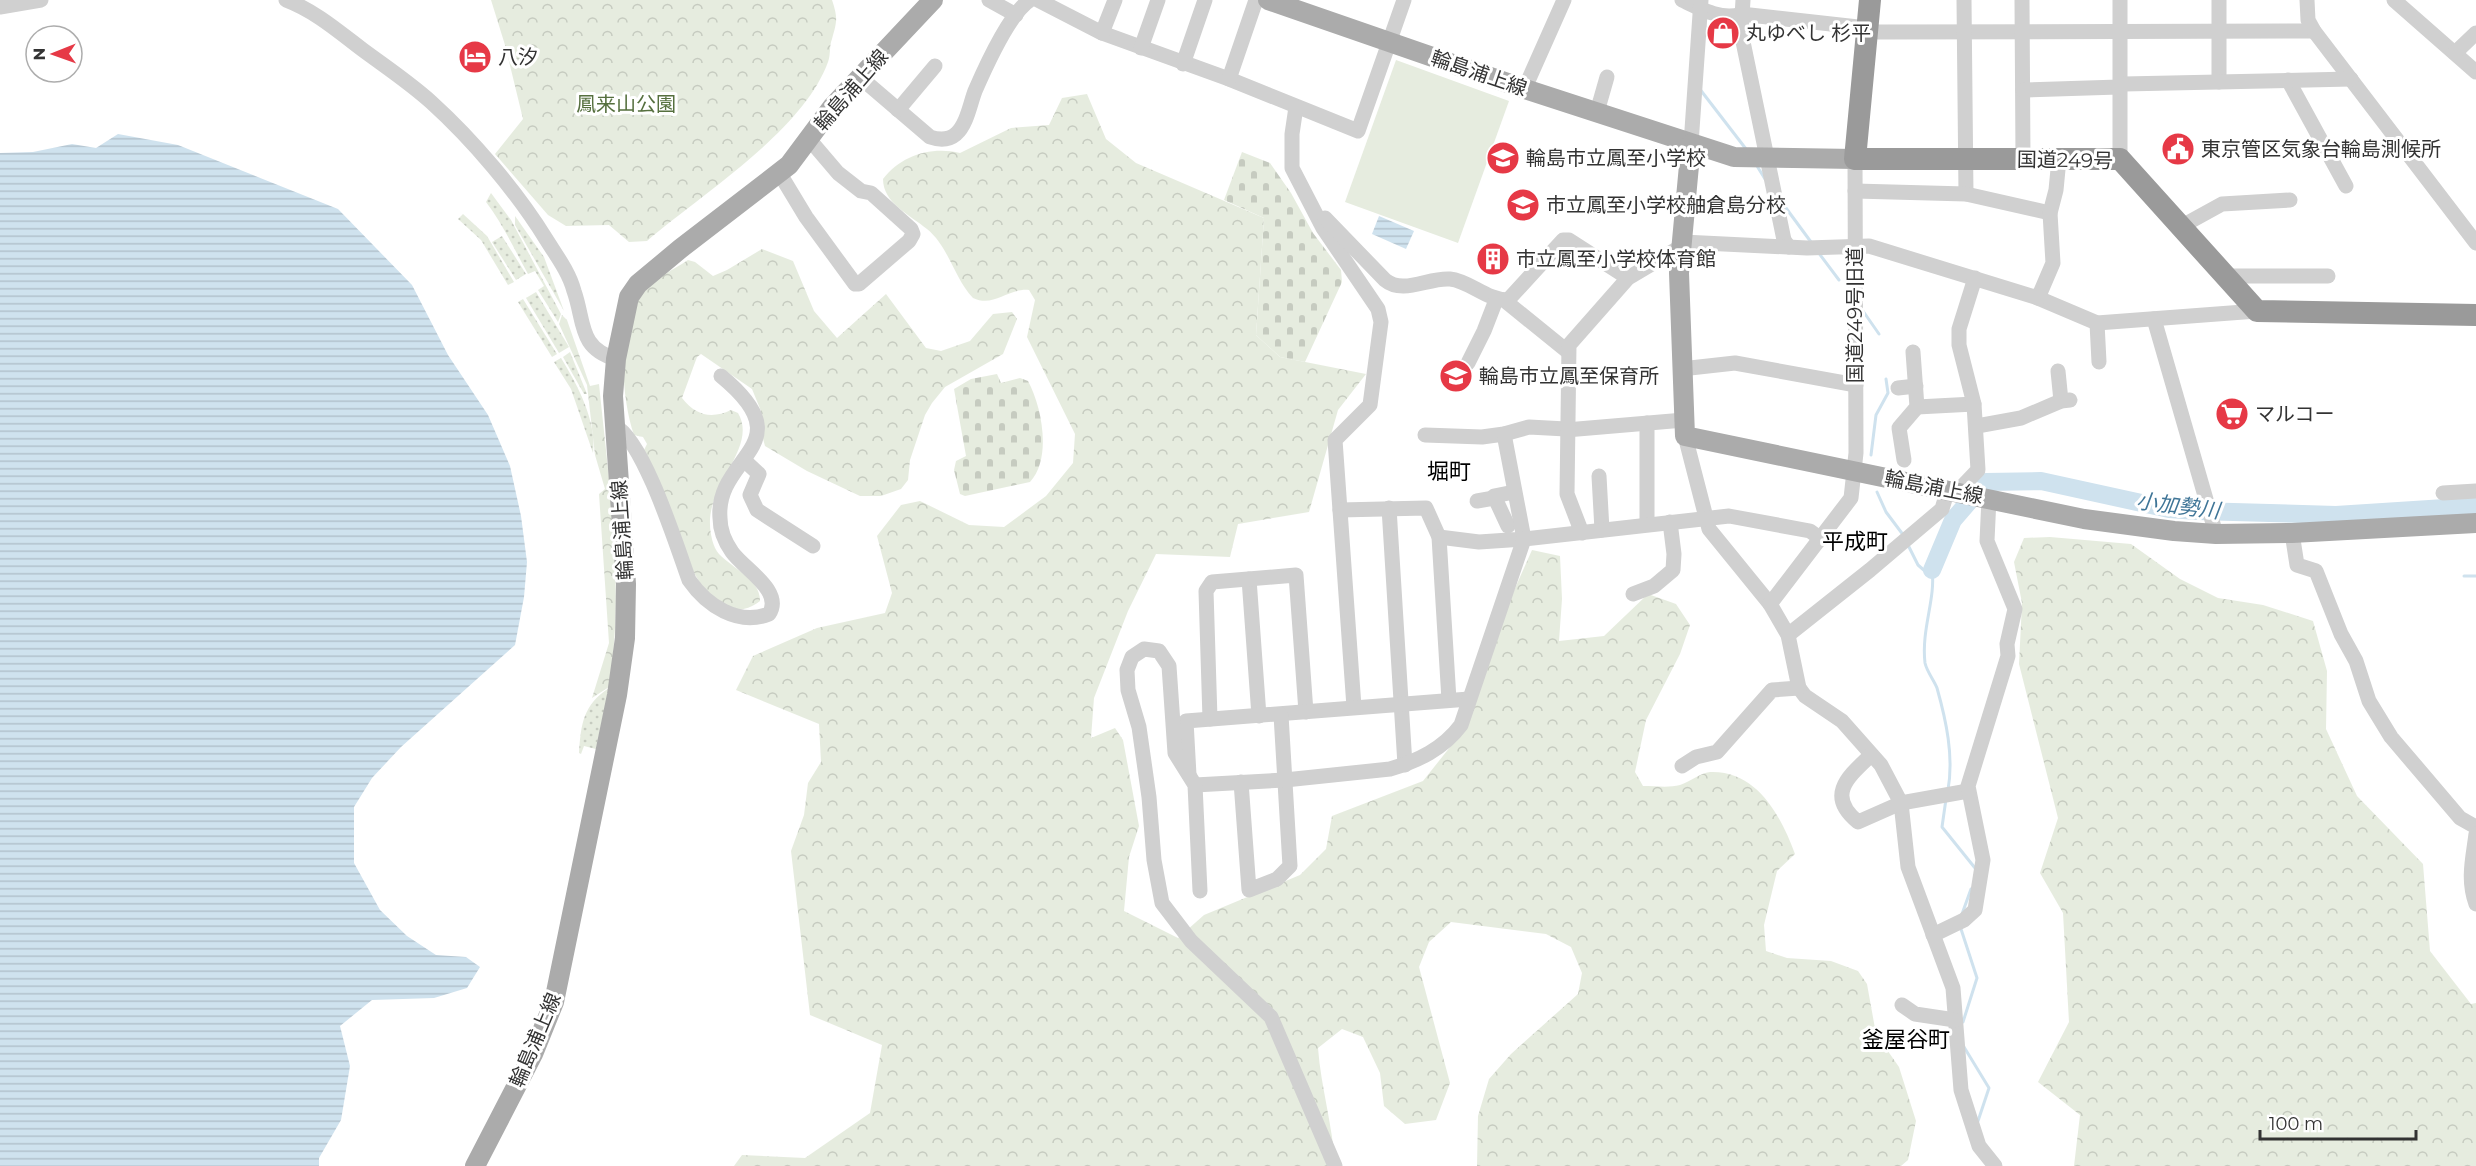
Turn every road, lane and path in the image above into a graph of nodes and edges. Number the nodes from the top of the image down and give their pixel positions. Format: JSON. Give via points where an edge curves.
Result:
{"nodes":[{"id":1,"x":41,"y":0,"type":"edge"},
{"id":2,"x":933,"y":0,"type":"edge"},
{"id":3,"x":989,"y":0,"type":"edge"},
{"id":4,"x":1030,"y":0,"type":"edge"},
{"id":5,"x":1038,"y":0,"type":"edge"},
{"id":6,"x":1115,"y":0,"type":"edge"},
{"id":7,"x":1158,"y":0,"type":"edge"},
{"id":8,"x":1205,"y":0,"type":"edge"},
{"id":9,"x":1256,"y":0,"type":"edge"},
{"id":10,"x":1268,"y":0,"type":"edge"},
{"id":11,"x":1404,"y":0,"type":"edge"},
{"id":12,"x":1564,"y":0,"type":"edge"},
{"id":13,"x":1870,"y":0,"type":"edge"},
{"id":14,"x":1964,"y":0,"type":"edge"},
{"id":15,"x":2022,"y":0,"type":"edge"},
{"id":16,"x":2120,"y":0,"type":"edge"},
{"id":17,"x":2219,"y":0,"type":"edge"},
{"id":18,"x":2307,"y":0,"type":"edge"},
{"id":19,"x":2394,"y":0,"type":"edge"},
{"id":20,"x":295,"y":2,"type":"edge"},
{"id":21,"x":1695,"y":5,"type":"edge"},
{"id":22,"x":0,"y":7,"type":"edge"},
{"id":23,"x":1742,"y":7,"type":"edge"},
{"id":24,"x":1016,"y":15,"type":"junction"},
{"id":25,"x":1867,"y":28,"type":"junction"},
{"id":26,"x":2314,"y":31,"type":"junction"},
{"id":27,"x":1964,"y":32,"type":"junction"},
{"id":28,"x":2022,"y":32,"type":"junction"},
{"id":29,"x":2119,"y":32,"type":"junction"},
{"id":30,"x":1102,"y":33,"type":"junction"},
{"id":31,"x":2219,"y":33,"type":"junction"},
{"id":32,"x":2476,"y":33,"type":"edge"},
{"id":33,"x":1389,"y":41,"type":"junction"},
{"id":34,"x":1141,"y":48,"type":"junction"},
{"id":35,"x":2455,"y":53,"type":"junction"},
{"id":36,"x":1183,"y":64,"type":"junction"},
{"id":37,"x":936,"y":66,"type":"dead end"},
{"id":38,"x":2476,"y":72,"type":"edge"},
{"id":39,"x":1607,"y":77,"type":"dead end"},
{"id":40,"x":861,"y":78,"type":"junction"},
{"id":41,"x":1229,"y":79,"type":"junction"},
{"id":42,"x":2351,"y":79,"type":"junction"},
{"id":43,"x":2288,"y":80,"type":"junction"},
{"id":44,"x":2219,"y":82,"type":"junction"},
{"id":45,"x":2119,"y":87,"type":"junction"},
{"id":46,"x":1528,"y":90,"type":"junction"},
{"id":47,"x":2022,"y":90,"type":"junction"},
{"id":48,"x":1296,"y":107,"type":"junction"},
{"id":49,"x":898,"y":110,"type":"junction"},
{"id":50,"x":1597,"y":111,"type":"junction"},
{"id":51,"x":809,"y":139,"type":"junction"},
{"id":52,"x":1691,"y":144,"type":"junction"},
{"id":53,"x":1769,"y":158,"type":"junction"},
{"id":54,"x":1965,"y":158,"type":"junction"},
{"id":55,"x":1855,"y":159,"type":"junction"},
{"id":56,"x":2023,"y":159,"type":"junction"},
{"id":57,"x":2059,"y":159,"type":"junction"},
{"id":58,"x":2120,"y":159,"type":"junction"},
{"id":59,"x":780,"y":174,"type":"junction"},
{"id":60,"x":2346,"y":186,"type":"dead end"},
{"id":61,"x":1855,"y":191,"type":"junction"},
{"id":62,"x":1966,"y":194,"type":"junction"},
{"id":63,"x":2290,"y":200,"type":"dead end"},
{"id":64,"x":1314,"y":210,"type":"junction"},
{"id":65,"x":2050,"y":213,"type":"junction"},
{"id":66,"x":2182,"y":226,"type":"junction"},
{"id":67,"x":2476,"y":243,"type":"edge"},
{"id":68,"x":1682,"y":244,"type":"junction"},
{"id":69,"x":1855,"y":246,"type":"junction"},
{"id":70,"x":1789,"y":247,"type":"junction"},
{"id":71,"x":2226,"y":276,"type":"junction"},
{"id":72,"x":2328,"y":276,"type":"dead end"},
{"id":73,"x":1629,"y":278,"type":"junction"},
{"id":74,"x":1975,"y":278,"type":"junction"},
{"id":75,"x":2038,"y":298,"type":"junction"},
{"id":76,"x":1500,"y":300,"type":"junction"},
{"id":77,"x":2257,"y":311,"type":"junction"},
{"id":78,"x":2476,"y":315,"type":"edge"},
{"id":79,"x":2154,"y":319,"type":"junction"},
{"id":80,"x":2097,"y":323,"type":"junction"},
{"id":81,"x":1567,"y":351,"type":"junction"},
{"id":82,"x":1913,"y":352,"type":"dead end"},
{"id":83,"x":616,"y":359,"type":"junction"},
{"id":84,"x":2099,"y":362,"type":"dead end"},
{"id":85,"x":1468,"y":363,"type":"dead end"},
{"id":86,"x":1681,"y":369,"type":"junction"},
{"id":87,"x":2058,"y":371,"type":"dead end"},
{"id":88,"x":721,"y":376,"type":"dead end"},
{"id":89,"x":1856,"y":386,"type":"junction"},
{"id":90,"x":1916,"y":386,"type":"junction"},
{"id":91,"x":1898,"y":388,"type":"dead end"},
{"id":92,"x":1974,"y":404,"type":"junction"},
{"id":93,"x":1917,"y":407,"type":"junction"},
{"id":94,"x":1647,"y":423,"type":"junction"},
{"id":95,"x":615,"y":426,"type":"junction"},
{"id":96,"x":1977,"y":426,"type":"junction"},
{"id":97,"x":1684,"y":428,"type":"junction"},
{"id":98,"x":1566,"y":430,"type":"junction"},
{"id":99,"x":1504,"y":434,"type":"junction"},
{"id":100,"x":1425,"y":435,"type":"dead end"},
{"id":101,"x":1904,"y":460,"type":"dead end"},
{"id":102,"x":745,"y":461,"type":"junction"},
{"id":103,"x":1855,"y":471,"type":"junction"},
{"id":104,"x":1599,"y":477,"type":"dead end"},
{"id":105,"x":1956,"y":491,"type":"junction"},
{"id":106,"x":2476,"y":491,"type":"edge"},
{"id":107,"x":1514,"y":492,"type":"junction"},
{"id":108,"x":2443,"y":493,"type":"dead end"},
{"id":109,"x":1494,"y":498,"type":"junction"},
{"id":110,"x":1989,"y":498,"type":"junction"},
{"id":111,"x":1477,"y":501,"type":"dead end"},
{"id":112,"x":1389,"y":508,"type":"junction"},
{"id":113,"x":1340,"y":510,"type":"junction"},
{"id":114,"x":1706,"y":516,"type":"junction"},
{"id":115,"x":1670,"y":522,"type":"junction"},
{"id":116,"x":2476,"y":523,"type":"edge"},
{"id":117,"x":1647,"y":524,"type":"junction"},
{"id":118,"x":1508,"y":526,"type":"dead end"},
{"id":119,"x":2213,"y":528,"type":"junction"},
{"id":120,"x":1602,"y":530,"type":"junction"},
{"id":121,"x":1582,"y":533,"type":"junction"},
{"id":122,"x":2292,"y":533,"type":"junction"},
{"id":123,"x":1439,"y":537,"type":"junction"},
{"id":124,"x":1524,"y":538,"type":"junction"},
{"id":125,"x":1821,"y":539,"type":"junction"},
{"id":126,"x":813,"y":546,"type":"dead end"},
{"id":127,"x":1249,"y":579,"type":"junction"},
{"id":128,"x":1633,"y":594,"type":"dead end"},
{"id":129,"x":1770,"y":603,"type":"junction"},
{"id":130,"x":1788,"y":634,"type":"junction"},
{"id":131,"x":1799,"y":688,"type":"junction"},
{"id":132,"x":1469,"y":699,"type":"junction"},
{"id":133,"x":1449,"y":700,"type":"junction"},
{"id":134,"x":1401,"y":705,"type":"junction"},
{"id":135,"x":1354,"y":707,"type":"junction"},
{"id":136,"x":1306,"y":712,"type":"junction"},
{"id":137,"x":1281,"y":715,"type":"junction"},
{"id":138,"x":1258,"y":716,"type":"junction"},
{"id":139,"x":1210,"y":719,"type":"junction"},
{"id":140,"x":1871,"y":754,"type":"junction"},
{"id":141,"x":1405,"y":765,"type":"junction"},
{"id":142,"x":1682,"y":766,"type":"dead end"},
{"id":143,"x":1192,"y":780,"type":"junction"},
{"id":144,"x":1285,"y":780,"type":"junction"},
{"id":145,"x":1241,"y":783,"type":"junction"},
{"id":146,"x":1968,"y":791,"type":"junction"},
{"id":147,"x":1901,"y":803,"type":"junction"},
{"id":148,"x":2476,"y":827,"type":"edge"},
{"id":149,"x":2476,"y":834,"type":"edge"},
{"id":150,"x":1200,"y":891,"type":"dead end"},
{"id":151,"x":2476,"y":904,"type":"edge"},
{"id":152,"x":1934,"y":935,"type":"junction"},
{"id":153,"x":1902,"y":1005,"type":"dead end"},
{"id":154,"x":1955,"y":1020,"type":"junction"},
{"id":155,"x":475,"y":1166,"type":"edge"},
{"id":156,"x":1335,"y":1166,"type":"edge"},
{"id":157,"x":1995,"y":1166,"type":"edge"}],
"edges":[{"from":1,"to":22,"type":"street"},
{"from":2,"to":40,"type":"main road","name":"輪島浦上線"},
{"from":3,"to":24,"type":"street"},
{"from":4,"to":24,"type":"street"},
{"from":5,"to":30,"type":"street"},
{"from":6,"to":30,"type":"street"},
{"from":7,"to":34,"type":"street"},
{"from":8,"to":36,"type":"street"},
{"from":9,"to":41,"type":"street"},
{"from":10,"to":33,"type":"main road","name":"輪島浦上線"},
{"from":11,"to":33,"type":"street"},
{"from":12,"to":46,"type":"street","via":[[1528,81]]},
{"from":13,"to":25,"type":"highway"},
{"from":14,"to":27,"type":"street"},
{"from":15,"to":28,"type":"street"},
{"from":16,"to":29,"type":"street"},
{"from":17,"to":31,"type":"street"},
{"from":18,"to":26,"type":"street","via":[[2308,20]]},
{"from":19,"to":35,"type":"street"},
{"from":20,"to":83,"type":"street","via":[[418,92],[464,136],[532,216],[560,262],[574,290],[587,340],[595,350]]},
{"from":21,"to":23,"type":"street","via":[[1733,17]]},
{"from":21,"to":52,"type":"street","via":[[1696,86]]},
{"from":23,"to":25,"type":"street"},
{"from":23,"to":53,"type":"street","via":[[1741,32]]},
{"from":24,"to":49,"type":"street","via":[[975,90],[958,132],[936,139]]},
{"from":25,"to":27,"type":"street","via":[[1878,32]]},
{"from":25,"to":55,"type":"highway"},
{"from":26,"to":31,"type":"street"},
{"from":26,"to":42,"type":"street"},
{"from":27,"to":28,"type":"street"},
{"from":27,"to":54,"type":"street"},
{"from":28,"to":29,"type":"street"},
{"from":28,"to":47,"type":"street"},
{"from":29,"to":31,"type":"street"},
{"from":29,"to":45,"type":"street"},
{"from":30,"to":34,"type":"street"},
{"from":31,"to":44,"type":"street"},
{"from":32,"to":35,"type":"street"},
{"from":33,"to":46,"type":"main road","name":"輪島浦上線"},
{"from":33,"to":48,"type":"street","via":[[1358,131]]},
{"from":34,"to":36,"type":"street"},
{"from":35,"to":38,"type":"street"},
{"from":36,"to":41,"type":"street"},
{"from":37,"to":49,"type":"street"},
{"from":39,"to":50,"type":"street"},
{"from":40,"to":49,"type":"street"},
{"from":40,"to":51,"type":"main road","name":"輪島浦上線","via":[[833,106]]},
{"from":41,"to":48,"type":"street"},
{"from":42,"to":43,"type":"street"},
{"from":42,"to":67,"type":"street"},
{"from":43,"to":44,"type":"street"},
{"from":43,"to":60,"type":"street"},
{"from":44,"to":45,"type":"street"},
{"from":45,"to":47,"type":"street"},
{"from":45,"to":58,"type":"street"},
{"from":46,"to":50,"type":"main road","name":"輪島浦上線"},
{"from":47,"to":56,"type":"street"},
{"from":48,"to":64,"type":"street","via":[[1292,168]]},
{"from":50,"to":52,"type":"main road","name":"輪島浦上線"},
{"from":51,"to":59,"type":"main road","name":"輪島浦上線"},
{"from":51,"to":59,"type":"street","via":[[838,173],[871,194],[911,229],[909,241],[855,284]]},
{"from":52,"to":53,"type":"main road","name":"輪島浦上線","via":[[1734,157]]},
{"from":52,"to":68,"type":"main road"},
{"from":53,"to":55,"type":"main road","name":"輪島浦上線"},
{"from":53,"to":70,"type":"street","via":[[1784,240]]},
{"from":54,"to":55,"type":"highway","name":"国道249号"},
{"from":54,"to":56,"type":"highway","name":"国道249号"},
{"from":54,"to":62,"type":"street"},
{"from":55,"to":61,"type":"street","name":"国道249号旧道"},
{"from":56,"to":57,"type":"highway","name":"国道249号"},
{"from":57,"to":58,"type":"highway","name":"国道249号"},
{"from":57,"to":65,"type":"street"},
{"from":58,"to":66,"type":"highway","name":"国道249号"},
{"from":59,"to":83,"type":"main road","name":"輪島浦上線","via":[[638,284],[626,306]]},
{"from":61,"to":62,"type":"street"},
{"from":61,"to":69,"type":"street","name":"国道249号旧道"},
{"from":62,"to":65,"type":"street"},
{"from":63,"to":66,"type":"street","via":[[2222,204]]},
{"from":64,"to":76,"type":"street","via":[[1390,284],[1452,279]]},
{"from":64,"to":113,"type":"street","via":[[1378,309],[1381,322],[1370,405],[1335,440]]},
{"from":65,"to":75,"type":"street","via":[[2053,263]]},
{"from":66,"to":71,"type":"highway","name":"国道249号"},
{"from":68,"to":70,"type":"street"},
{"from":68,"to":73,"type":"street"},
{"from":68,"to":86,"type":"main road"},
{"from":69,"to":70,"type":"street"},
{"from":69,"to":74,"type":"street","via":[[1869,246]]},
{"from":69,"to":89,"type":"street","name":"国道249号旧道"},
{"from":71,"to":72,"type":"street"},
{"from":71,"to":77,"type":"highway","name":"国道249号"},
{"from":73,"to":76,"type":"street","via":[[1563,240],[1508,300]]},
{"from":73,"to":81,"type":"street"},
{"from":74,"to":75,"type":"street"},
{"from":74,"to":92,"type":"street","via":[[1959,337]]},
{"from":75,"to":80,"type":"street"},
{"from":76,"to":81,"type":"street"},
{"from":76,"to":85,"type":"street"},
{"from":77,"to":78,"type":"highway"},
{"from":77,"to":79,"type":"street"},
{"from":79,"to":80,"type":"street"},
{"from":79,"to":119,"type":"street"},
{"from":80,"to":84,"type":"street"},
{"from":81,"to":98,"type":"street"},
{"from":82,"to":90,"type":"street"},
{"from":83,"to":95,"type":"main road","name":"輪島浦上線"},
{"from":86,"to":89,"type":"street","via":[[1735,363]]},
{"from":86,"to":97,"type":"main road"},
{"from":87,"to":96,"type":"street","via":[[2066,400],[2021,418]]},
{"from":88,"to":102,"type":"street","via":[[743,394],[756,416],[755,439]]},
{"from":89,"to":103,"type":"street","name":"国道249号旧道"},
{"from":90,"to":91,"type":"street"},
{"from":90,"to":93,"type":"street"},
{"from":92,"to":93,"type":"street"},
{"from":92,"to":96,"type":"street"},
{"from":93,"to":101,"type":"street","via":[[1899,428]]},
{"from":94,"to":97,"type":"street"},
{"from":94,"to":98,"type":"street"},
{"from":94,"to":117,"type":"street"},
{"from":95,"to":102,"type":"street","via":[[623,429],[640,454],[697,592],[713,605],[743,619],[753,619],[769,614],[772,594],[733,552],[720,519],[722,494]]},
{"from":95,"to":155,"type":"main road","name":"輪島浦上線","via":[[626,613],[615,707],[554,1002],[533,1054]]},
{"from":96,"to":105,"type":"street","via":[[1978,470]]},
{"from":97,"to":103,"type":"main road","name":"輪島浦上線"},
{"from":97,"to":114,"type":"street"},
{"from":98,"to":99,"type":"street","via":[[1529,426]]},
{"from":98,"to":121,"type":"street","via":[[1567,494]]},
{"from":99,"to":100,"type":"street"},
{"from":99,"to":107,"type":"street"},
{"from":102,"to":126,"type":"street","via":[[759,474],[750,495],[757,510]]},
{"from":103,"to":105,"type":"main road","name":"輪島浦上線"},
{"from":103,"to":125,"type":"street","name":"国道249号旧道","via":[[1851,498]]},
{"from":104,"to":120,"type":"street"},
{"from":105,"to":110,"type":"main road","name":"輪島浦上線"},
{"from":105,"to":130,"type":"street","via":[[1942,509],[1907,539]]},
{"from":106,"to":108,"type":"street"},
{"from":107,"to":109,"type":"street"},
{"from":107,"to":124,"type":"street"},
{"from":109,"to":111,"type":"street"},
{"from":109,"to":118,"type":"street"},
{"from":110,"to":119,"type":"main road","name":"輪島浦上線","via":[[2084,519]]},
{"from":110,"to":146,"type":"street","via":[[1987,540],[2015,609],[2008,657]]},
{"from":112,"to":113,"type":"street"},
{"from":112,"to":123,"type":"street","via":[[1426,508]]},
{"from":112,"to":134,"type":"street"},
{"from":113,"to":135,"type":"street"},
{"from":114,"to":115,"type":"street"},
{"from":114,"to":125,"type":"street","via":[[1729,516],[1809,531]]},
{"from":114,"to":129,"type":"street","via":[[1709,529]]},
{"from":115,"to":117,"type":"street"},
{"from":115,"to":128,"type":"street","via":[[1673,570],[1654,586]]},
{"from":116,"to":122,"type":"main road","name":"輪島浦上線"},
{"from":117,"to":120,"type":"street"},
{"from":119,"to":122,"type":"main road","name":"輪島浦上線"},
{"from":120,"to":121,"type":"street"},
{"from":121,"to":124,"type":"street"},
{"from":122,"to":148,"type":"street","via":[[2297,565],[2316,572],[2369,700],[2391,737],[2460,818]]},
{"from":123,"to":124,"type":"street","via":[[1479,542]]},
{"from":123,"to":133,"type":"street"},
{"from":124,"to":132,"type":"street"},
{"from":125,"to":129,"type":"street","name":"国道249号旧道"},
{"from":127,"to":136,"type":"street","via":[[1296,575]]},
{"from":127,"to":138,"type":"street"},
{"from":127,"to":139,"type":"street","via":[[1212,582],[1206,591]]},
{"from":129,"to":130,"type":"street"},
{"from":130,"to":131,"type":"street"},
{"from":131,"to":140,"type":"street","via":[[1842,721]]},
{"from":131,"to":142,"type":"street","via":[[1772,690],[1717,752],[1696,757]]},
{"from":132,"to":133,"type":"street"},
{"from":132,"to":141,"type":"street","via":[[1461,725],[1448,742]]},
{"from":133,"to":134,"type":"street"},
{"from":134,"to":135,"type":"street"},
{"from":134,"to":141,"type":"street"},
{"from":135,"to":136,"type":"street"},
{"from":136,"to":137,"type":"street"},
{"from":137,"to":138,"type":"street"},
{"from":137,"to":144,"type":"street"},
{"from":138,"to":139,"type":"street"},
{"from":139,"to":143,"type":"street","via":[[1186,721]]},
{"from":140,"to":147,"type":"street"},
{"from":140,"to":147,"type":"street","via":[[1848,777],[1842,788],[1843,801],[1858,822]]},
{"from":141,"to":144,"type":"street"},
{"from":143,"to":145,"type":"street"},
{"from":143,"to":150,"type":"street"},
{"from":143,"to":156,"type":"street","via":[[1175,753],[1169,666],[1159,651],[1144,649],[1132,657],[1127,678],[1139,727],[1162,903],[1191,941],[1271,1017]]},
{"from":144,"to":145,"type":"street"},
{"from":144,"to":145,"type":"street","via":[[1290,867],[1277,879],[1249,890]]},
{"from":146,"to":147,"type":"street"},
{"from":146,"to":152,"type":"street","via":[[1983,860],[1975,910]]},
{"from":147,"to":152,"type":"street","via":[[1908,867]]},
{"from":149,"to":151,"type":"street","via":[[2470,874]]},
{"from":152,"to":154,"type":"street","via":[[1953,988]]},
{"from":153,"to":154,"type":"street","via":[[1915,1014]]},
{"from":154,"to":157,"type":"street","via":[[1961,1090],[1979,1146]]}]}
